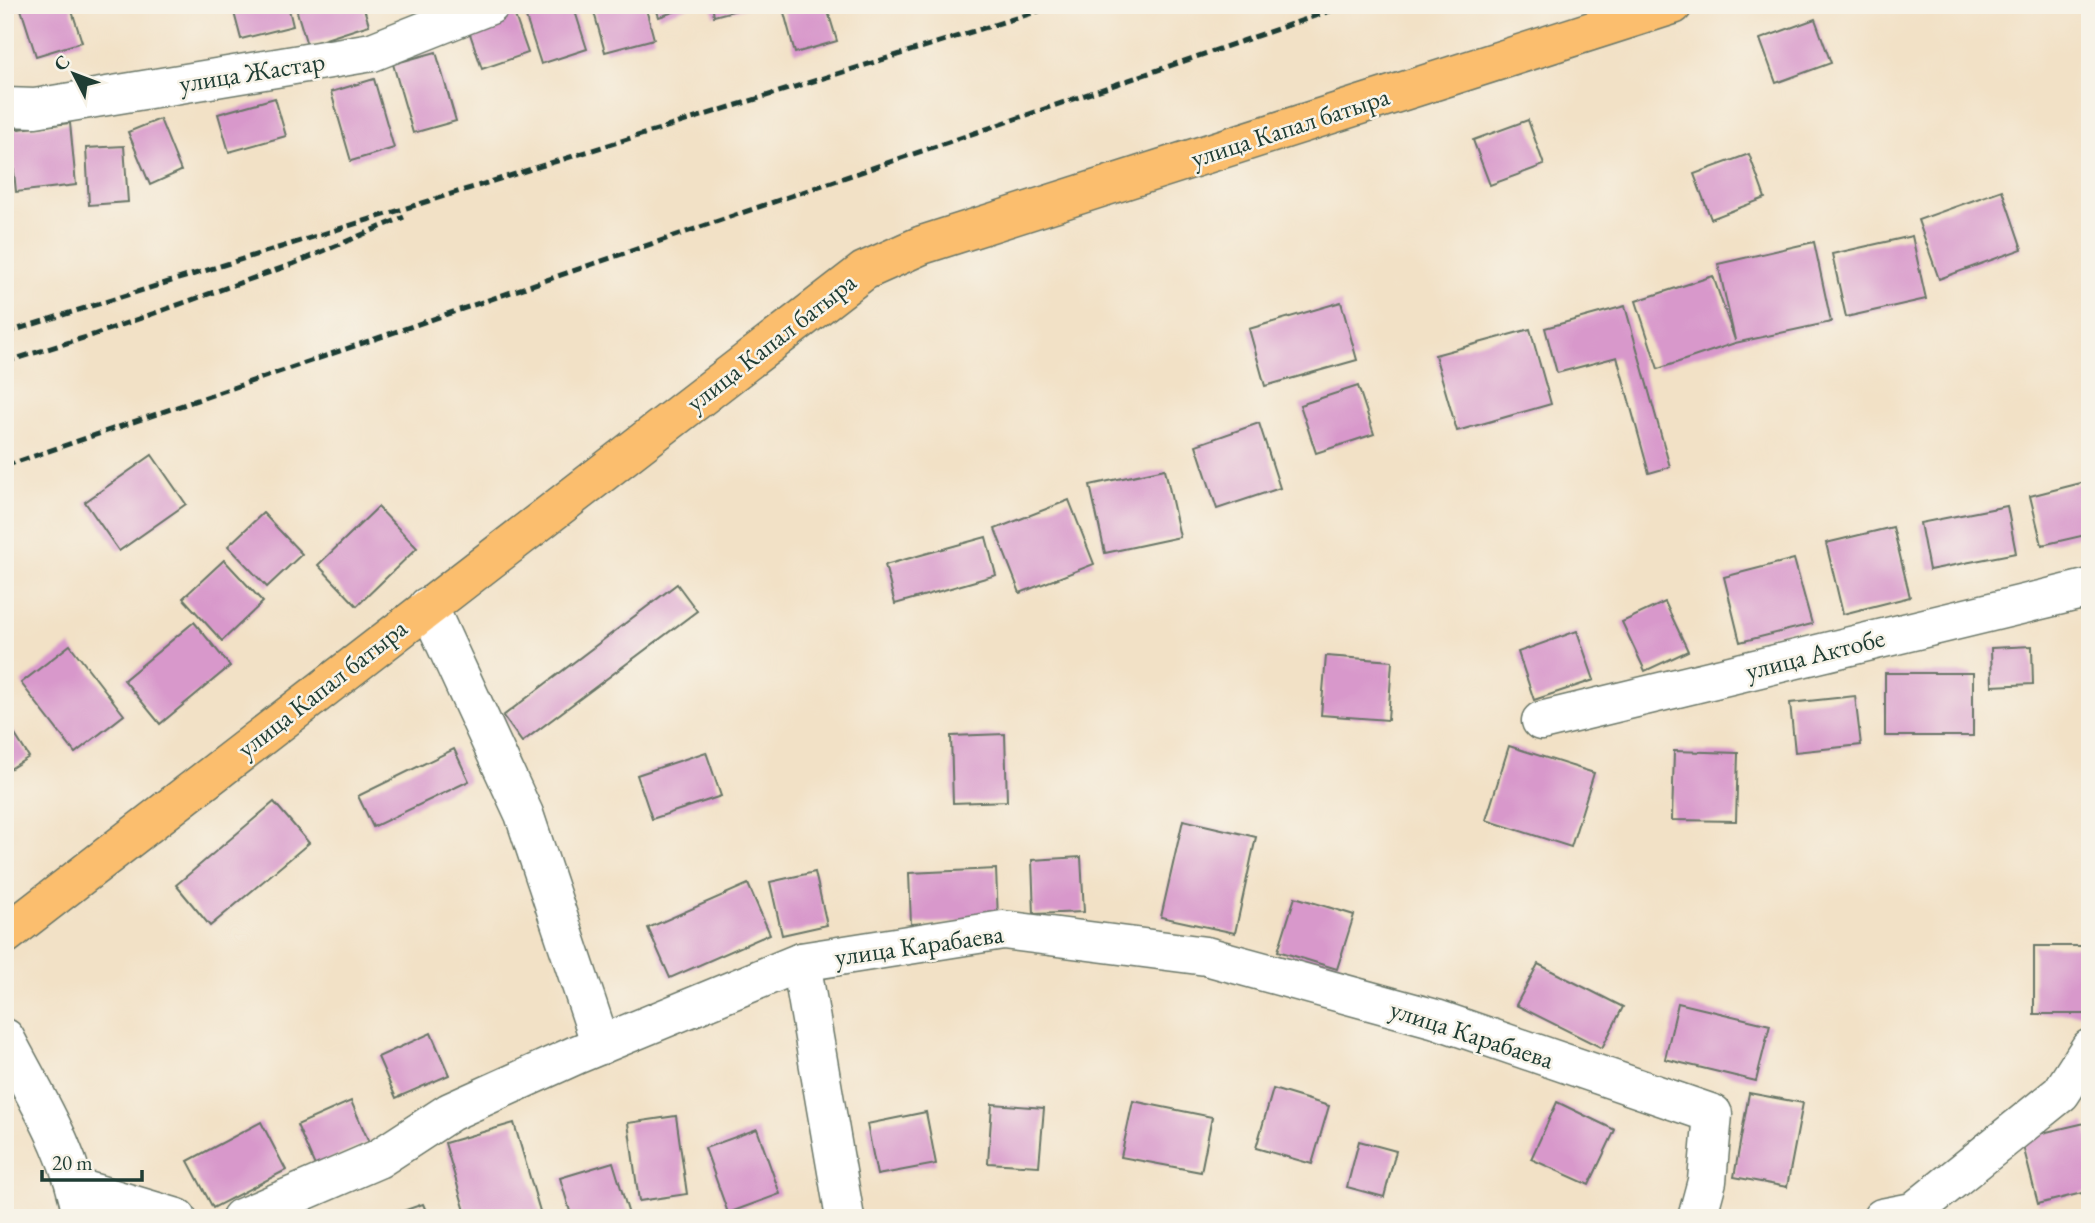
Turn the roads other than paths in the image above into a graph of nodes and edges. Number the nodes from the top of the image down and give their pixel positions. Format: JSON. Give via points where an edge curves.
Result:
{"nodes":[{"id":1,"x":491,"y":5,"type":"edge"},
{"id":2,"x":1673,"y":5,"type":"edge"},
{"id":3,"x":5,"y":107,"type":"edge"},
{"id":4,"x":2090,"y":588,"type":"edge"},
{"id":5,"x":428,"y":606,"type":"junction"},
{"id":6,"x":1541,"y":721,"type":"dead end"},
{"id":7,"x":5,"y":935,"type":"edge"},
{"id":8,"x":801,"y":962,"type":"junction"},
{"id":9,"x":5,"y":1038,"type":"edge"},
{"id":10,"x":601,"y":1045,"type":"junction"},
{"id":11,"x":2090,"y":1048,"type":"edge"},
{"id":12,"x":80,"y":1203,"type":"edge"},
{"id":13,"x":177,"y":1218,"type":"edge"},
{"id":14,"x":241,"y":1218,"type":"edge"},
{"id":15,"x":845,"y":1218,"type":"edge"},
{"id":16,"x":1697,"y":1218,"type":"edge"},
{"id":17,"x":1882,"y":1218,"type":"edge"}],
"edges":[{"from":1,"to":3,"type":"street","name":"улица Жастар","via":[[372,52],[35,108]]},
{"from":2,"to":5,"type":"main road","name":"улица Капал батыра","via":[[922,245],[864,271]]},
{"from":4,"to":6,"type":"street","name":"улица Актобе"},
{"from":5,"to":7,"type":"main road","name":"улица Капал батыра"},
{"from":5,"to":10,"type":"street","via":[[524,814]]},
{"from":8,"to":10,"type":"street","name":"улица Карабаева"},
{"from":8,"to":15,"type":"street"},
{"from":8,"to":16,"type":"street","name":"улица Карабаева","via":[[1003,930],[1206,956],[1436,1019],[1713,1115],[1707,1181]]},
{"from":9,"to":12,"type":"street","via":[[67,1157]]},
{"from":10,"to":14,"type":"street","name":"улица Карабаева","via":[[450,1112],[378,1159]]},
{"from":11,"to":17,"type":"street","via":[[2061,1093],[1913,1212]]},
{"from":12,"to":13,"type":"street"}]}
